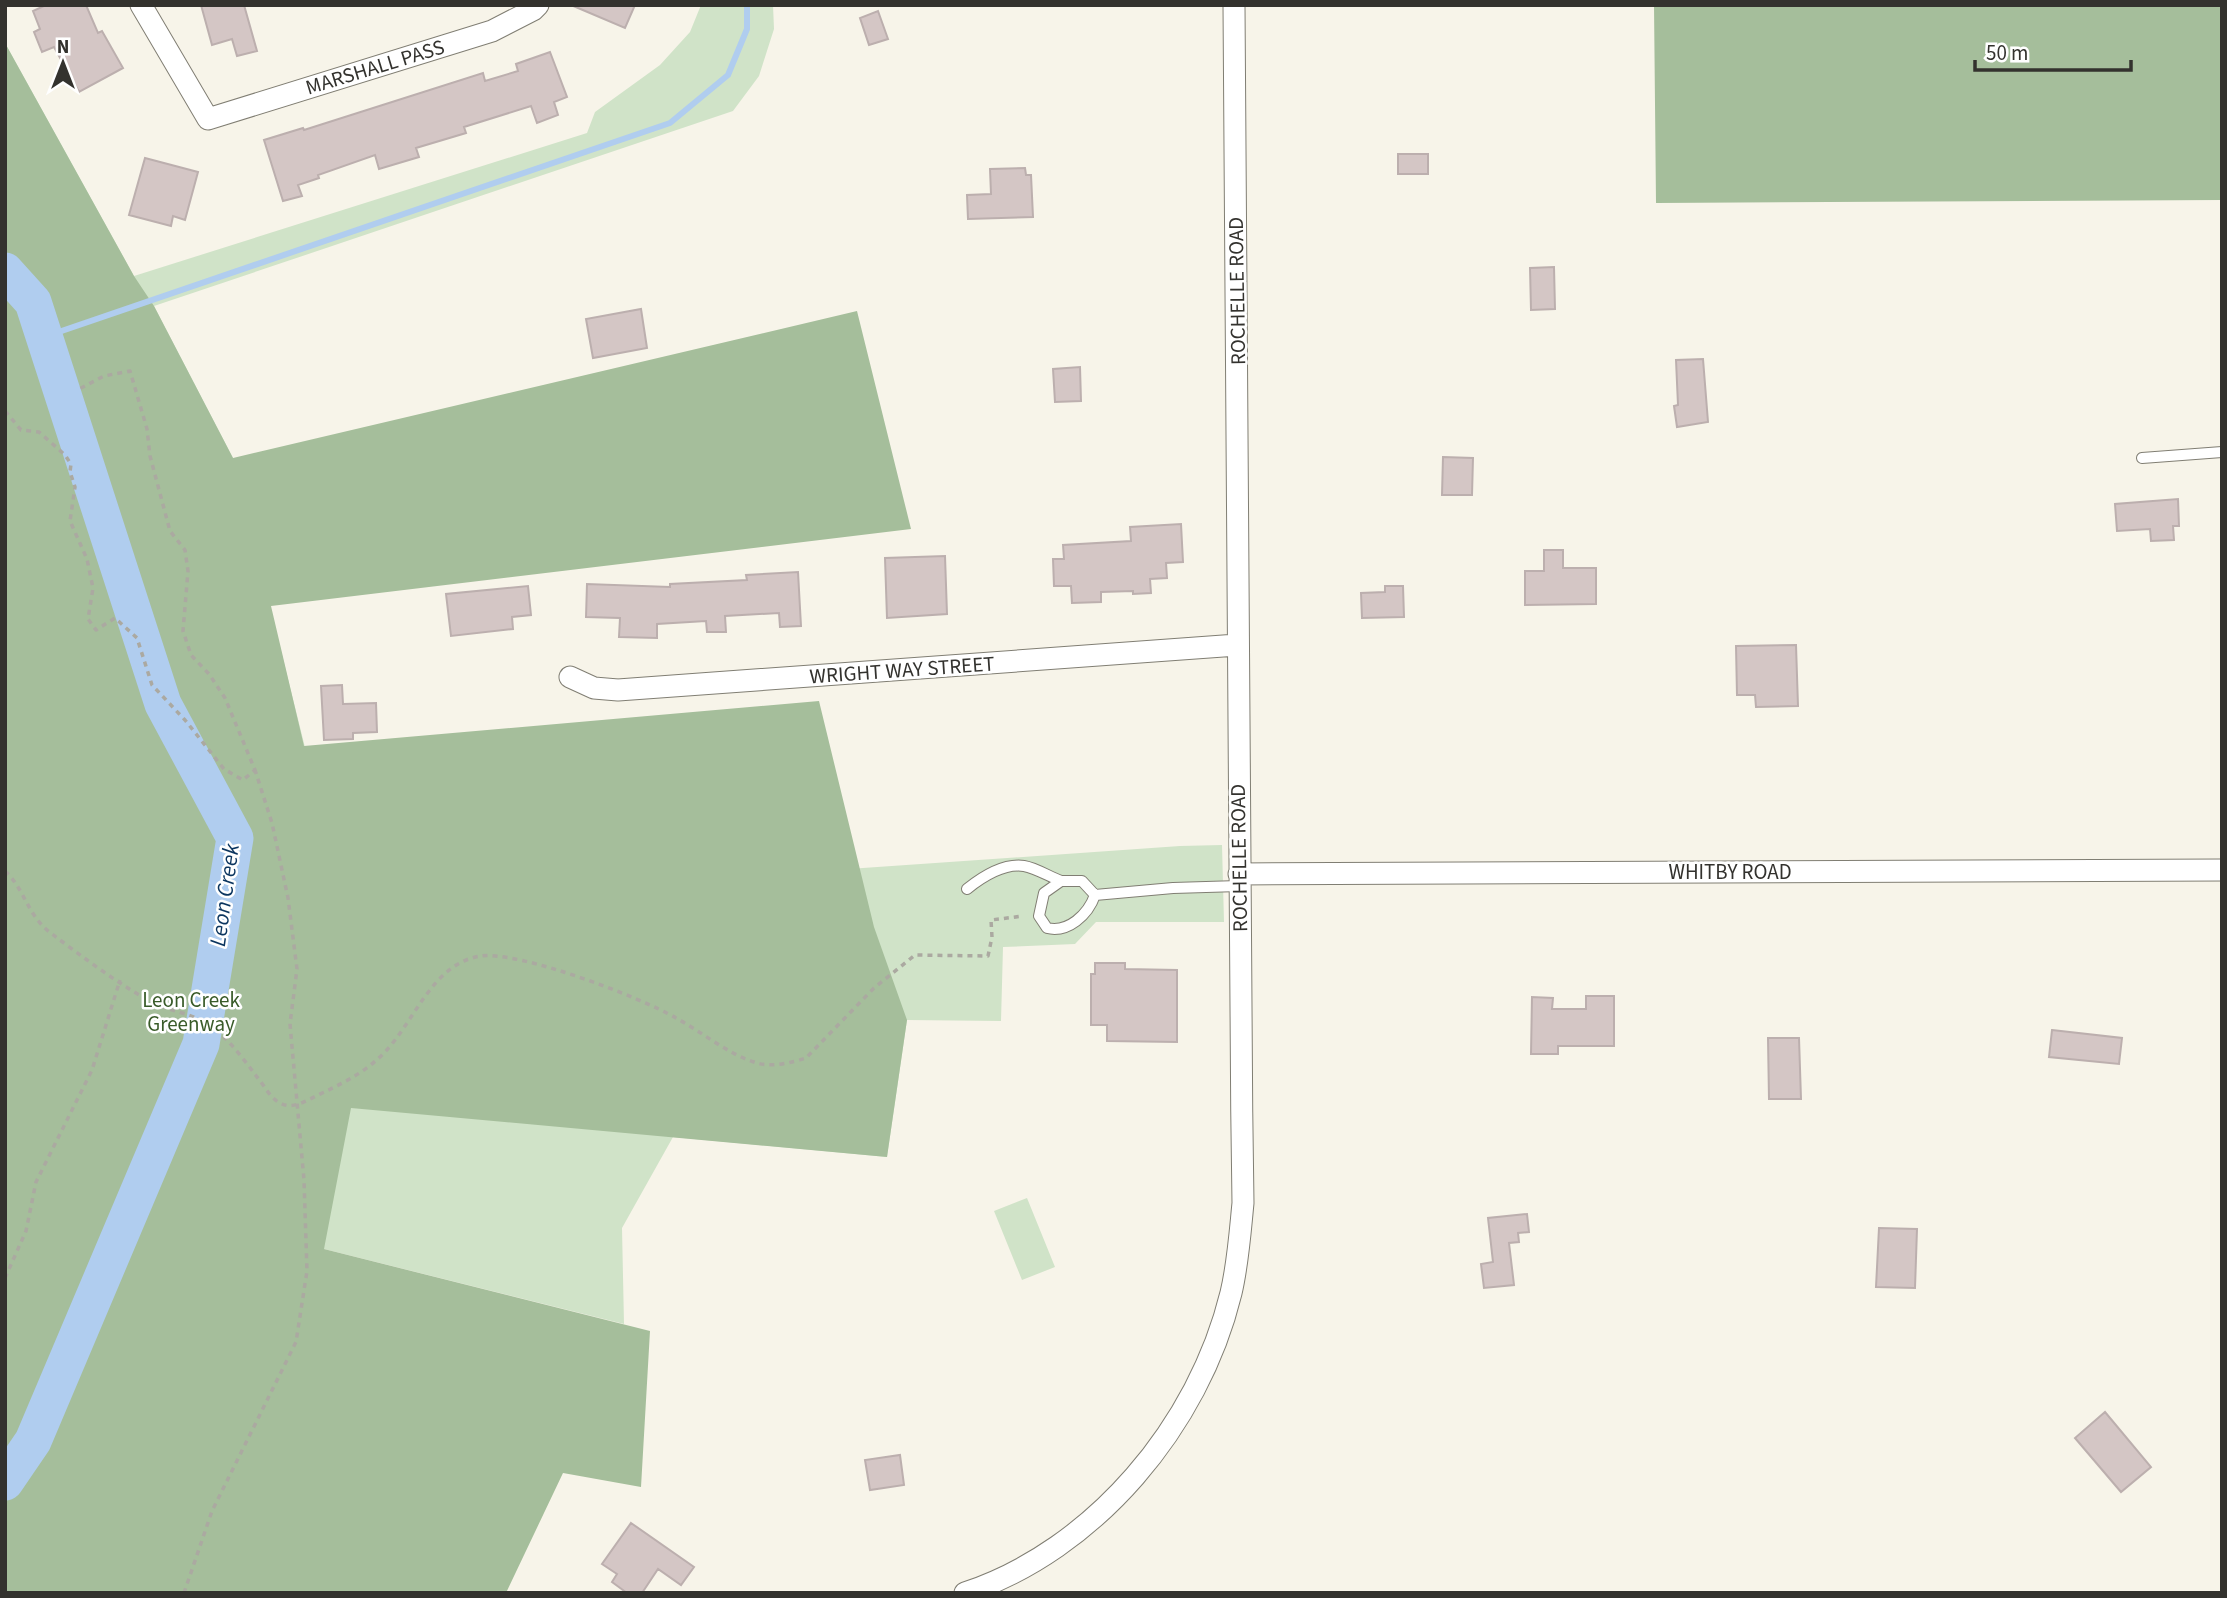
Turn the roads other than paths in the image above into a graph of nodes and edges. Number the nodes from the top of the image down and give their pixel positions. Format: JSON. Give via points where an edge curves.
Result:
{"nodes":[{"id":1,"x":141,"y":5,"type":"edge"},
{"id":2,"x":538,"y":5,"type":"edge"},
{"id":3,"x":1234,"y":5,"type":"edge"},
{"id":4,"x":2222,"y":452,"type":"edge"},
{"id":5,"x":2143,"y":458,"type":"dead end"},
{"id":6,"x":1237,"y":645,"type":"junction"},
{"id":7,"x":570,"y":677,"type":"dead end"},
{"id":8,"x":2222,"y":870,"type":"edge"},
{"id":9,"x":1239,"y":880,"type":"junction"},
{"id":10,"x":1061,"y":881,"type":"junction"},
{"id":11,"x":967,"y":889,"type":"dead end"},
{"id":12,"x":1095,"y":895,"type":"junction"},
{"id":13,"x":965,"y":1593,"type":"edge"}],
"edges":[{"from":1,"to":2,"type":"street","name":"MARSHALL PASS","via":[[208,119],[492,32]]},
{"from":3,"to":6,"type":"street","name":"ROCHELLE ROAD"},
{"from":4,"to":5,"type":"lane"},
{"from":6,"to":7,"type":"street","name":"WRIGHT WAY STREET","via":[[618,690],[594,688]]},
{"from":6,"to":9,"type":"street","name":"ROCHELLE ROAD"},
{"from":8,"to":9,"type":"street","name":"WHITBY ROAD"},
{"from":9,"to":12,"type":"lane"},
{"from":9,"to":13,"type":"street","name":"ROCHELLE ROAD","via":[[1243,1203],[1231,1293],[1216,1341],[1171,1428],[1110,1502],[1071,1537],[1029,1565]]},
{"from":10,"to":11,"type":"lane","via":[[1024,866],[1006,867]]},
{"from":10,"to":12,"type":"lane","via":[[1082,881]]},
{"from":10,"to":12,"type":"lane","via":[[1044,893],[1039,916],[1046,928],[1057,930],[1077,920],[1090,908]]}]}
